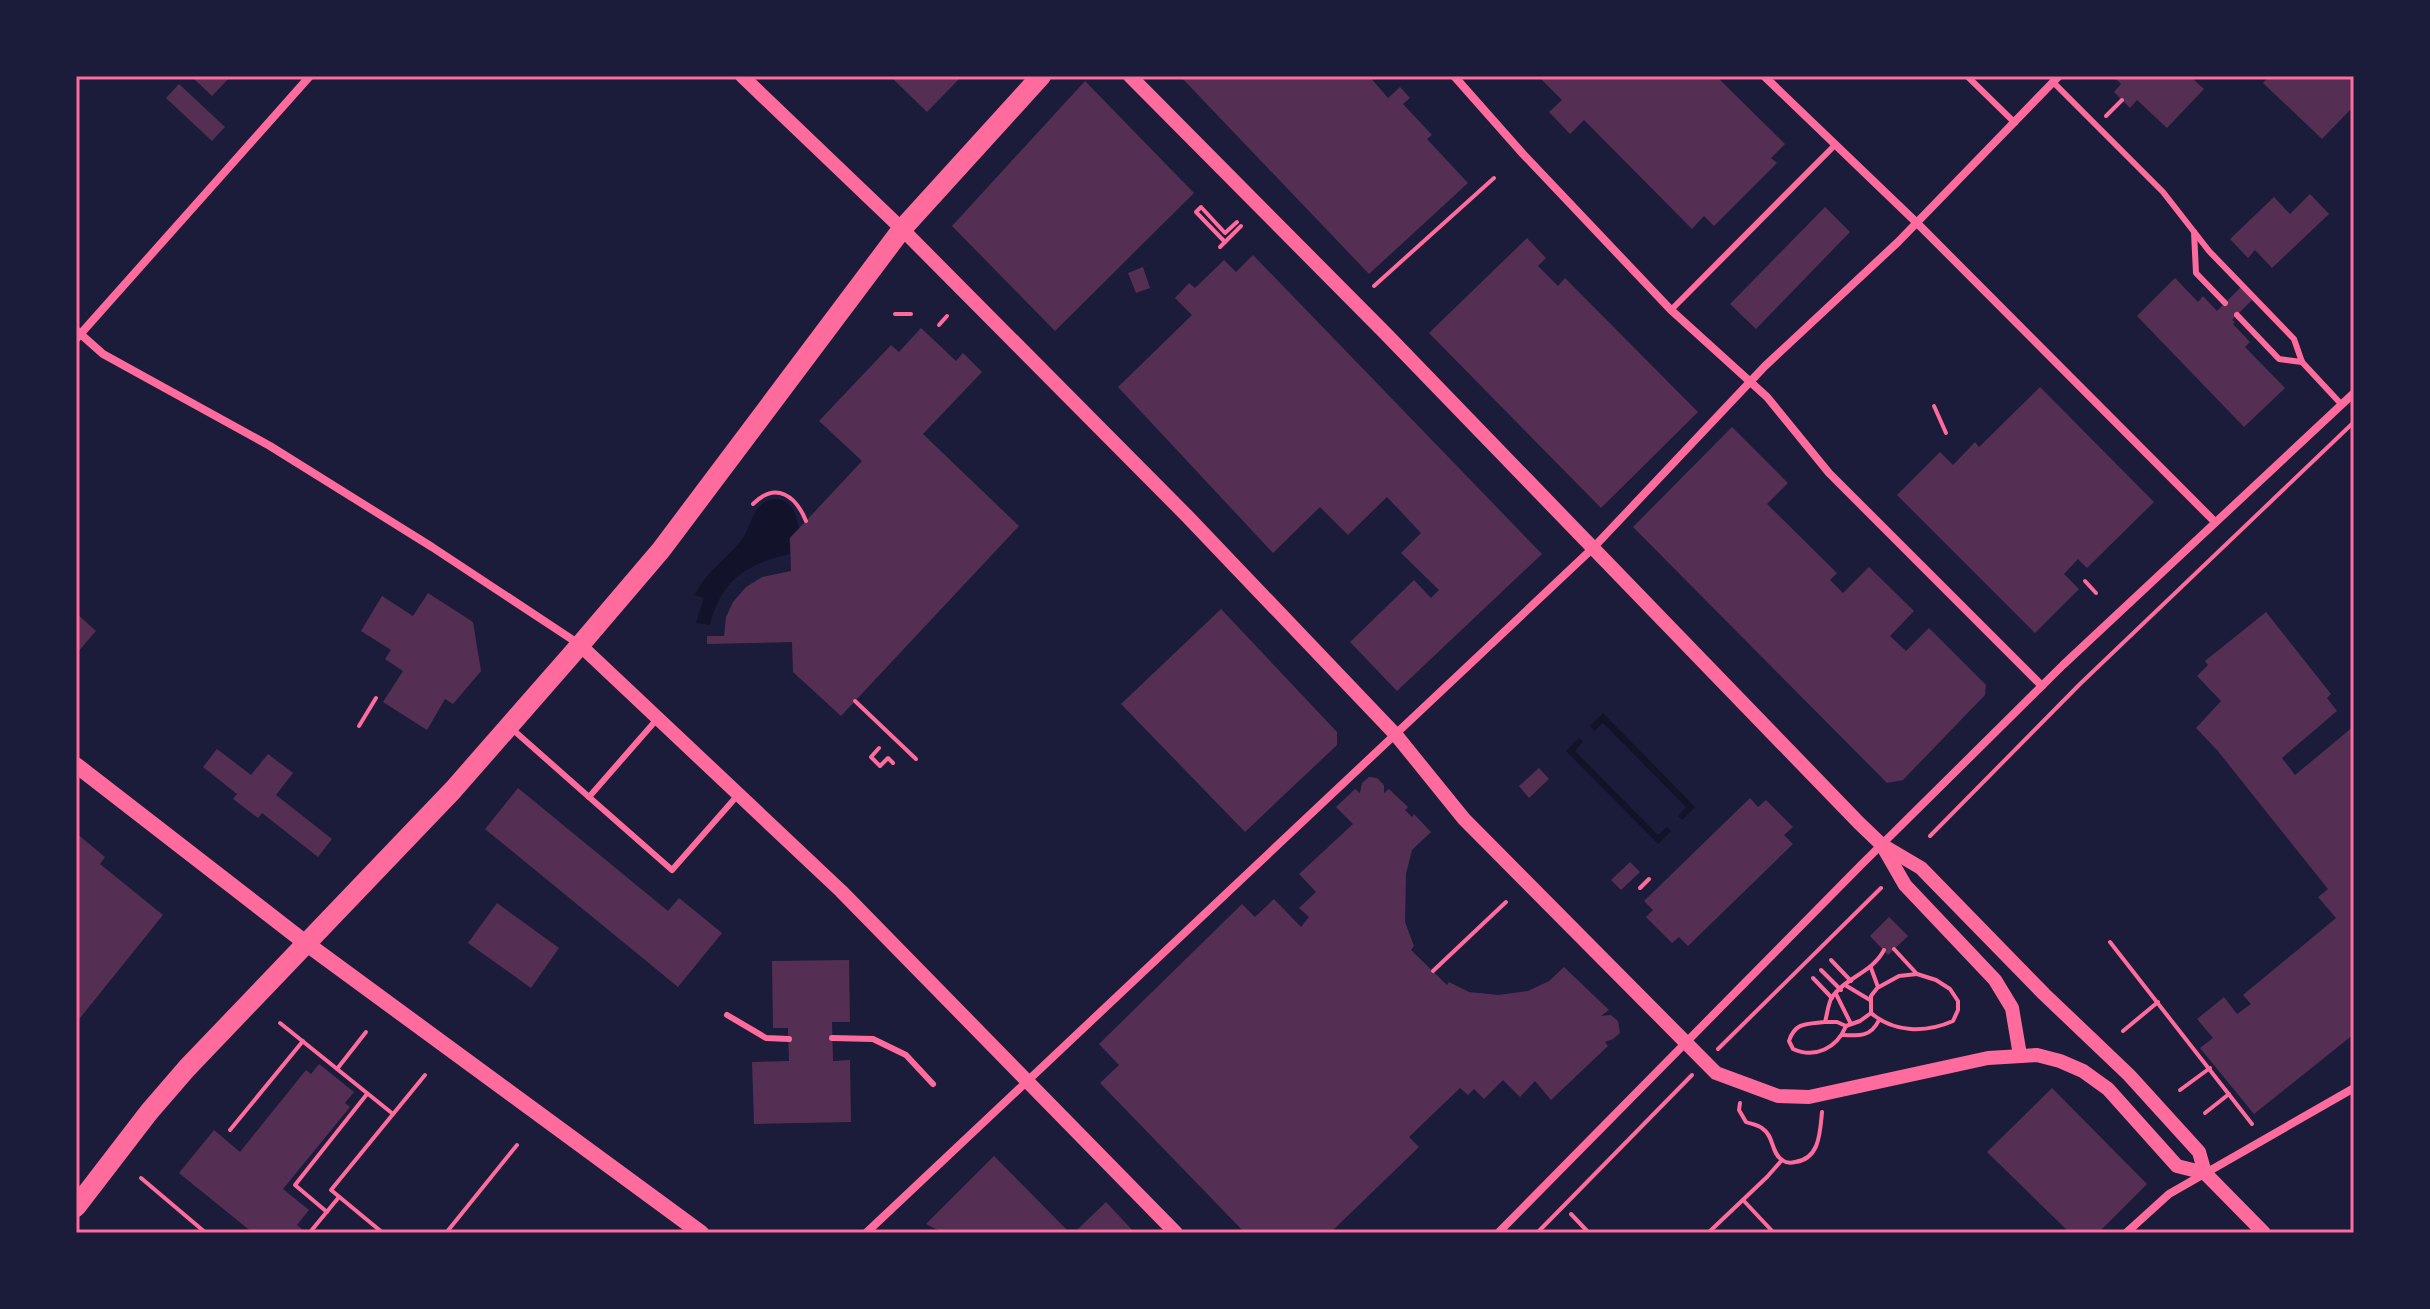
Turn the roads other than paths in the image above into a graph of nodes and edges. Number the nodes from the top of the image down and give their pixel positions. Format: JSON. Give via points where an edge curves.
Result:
{"nodes":[{"id":1,"x":310,"y":76,"type":"edge"},
{"id":2,"x":742,"y":76,"type":"edge"},
{"id":3,"x":1041,"y":76,"type":"edge"},
{"id":4,"x":1130,"y":76,"type":"edge"},
{"id":5,"x":1454,"y":76,"type":"edge"},
{"id":6,"x":1764,"y":76,"type":"edge"},
{"id":7,"x":1967,"y":76,"type":"edge"},
{"id":8,"x":2056,"y":79,"type":"edge"},
{"id":9,"x":2015,"y":123,"type":"junction"},
{"id":10,"x":1835,"y":145,"type":"junction"},
{"id":11,"x":1917,"y":223,"type":"junction"},
{"id":12,"x":902,"y":229,"type":"junction"},
{"id":13,"x":2194,"y":232,"type":"junction"},
{"id":14,"x":2225,"y":303,"type":"dead end"},
{"id":15,"x":1671,"y":310,"type":"junction"},
{"id":16,"x":2237,"y":315,"type":"dead end"},
{"id":17,"x":78,"y":334,"type":"edge"},
{"id":18,"x":2302,"y":362,"type":"junction"},
{"id":19,"x":1751,"y":381,"type":"junction"},
{"id":20,"x":2354,"y":393,"type":"edge"},
{"id":21,"x":2342,"y":405,"type":"junction"},
{"id":22,"x":2215,"y":522,"type":"junction"},
{"id":23,"x":1593,"y":548,"type":"junction"},
{"id":24,"x":580,"y":645,"type":"junction"},
{"id":25,"x":2042,"y":686,"type":"junction"},
{"id":26,"x":658,"y":718,"type":"junction"},
{"id":27,"x":509,"y":726,"type":"junction"},
{"id":28,"x":1396,"y":735,"type":"junction"},
{"id":29,"x":76,"y":765,"type":"edge"},
{"id":30,"x":739,"y":794,"type":"junction"},
{"id":31,"x":589,"y":797,"type":"junction"},
{"id":32,"x":1882,"y":845,"type":"junction"},
{"id":33,"x":307,"y":944,"type":"junction"},
{"id":34,"x":727,"y":1015,"type":"dead end"},
{"id":35,"x":832,"y":1038,"type":"dead end"},
{"id":36,"x":789,"y":1039,"type":"dead end"},
{"id":37,"x":1686,"y":1043,"type":"junction"},
{"id":38,"x":2020,"y":1055,"type":"junction"},
{"id":39,"x":1029,"y":1081,"type":"junction"},
{"id":40,"x":933,"y":1084,"type":"dead end"},
{"id":41,"x":2354,"y":1088,"type":"edge"},
{"id":42,"x":2205,"y":1173,"type":"junction"},
{"id":43,"x":76,"y":1207,"type":"edge"},
{"id":44,"x":701,"y":1233,"type":"edge"},
{"id":45,"x":866,"y":1233,"type":"edge"},
{"id":46,"x":1176,"y":1233,"type":"edge"},
{"id":47,"x":1498,"y":1233,"type":"edge"},
{"id":48,"x":2126,"y":1233,"type":"edge"},
{"id":49,"x":2264,"y":1233,"type":"edge"}],
"edges":[{"from":1,"to":17,"type":"street"},
{"from":2,"to":12,"type":"street"},
{"from":3,"to":12,"type":"main road"},
{"from":4,"to":23,"type":"street"},
{"from":5,"to":15,"type":"street"},
{"from":6,"to":10,"type":"street"},
{"from":7,"to":9,"type":"lane"},
{"from":8,"to":9,"type":"street"},
{"from":8,"to":13,"type":"lane"},
{"from":9,"to":11,"type":"street"},
{"from":10,"to":11,"type":"street"},
{"from":10,"to":15,"type":"lane"},
{"from":11,"to":19,"type":"street"},
{"from":11,"to":22,"type":"street"},
{"from":12,"to":24,"type":"main road","via":[[661,550]]},
{"from":12,"to":28,"type":"street"},
{"from":13,"to":14,"type":"lane","via":[[2196,273]]},
{"from":13,"to":18,"type":"lane","via":[[2294,339]]},
{"from":15,"to":19,"type":"street"},
{"from":16,"to":18,"type":"lane","via":[[2279,359]]},
{"from":17,"to":24,"type":"street","via":[[103,354],[324,479]]},
{"from":18,"to":21,"type":"lane"},
{"from":19,"to":23,"type":"street"},
{"from":19,"to":25,"type":"street","via":[[1829,473]]},
{"from":20,"to":21,"type":"street"},
{"from":21,"to":22,"type":"street"},
{"from":22,"to":25,"type":"street"},
{"from":23,"to":28,"type":"street"},
{"from":23,"to":32,"type":"street"},
{"from":24,"to":26,"type":"street"},
{"from":24,"to":27,"type":"main road"},
{"from":25,"to":32,"type":"street"},
{"from":26,"to":30,"type":"street"},
{"from":26,"to":31,"type":"lane"},
{"from":27,"to":31,"type":"lane"},
{"from":27,"to":33,"type":"main road"},
{"from":28,"to":37,"type":"street","via":[[1464,819]]},
{"from":28,"to":39,"type":"street"},
{"from":29,"to":33,"type":"main road"},
{"from":30,"to":31,"type":"lane","via":[[672,870]]},
{"from":30,"to":39,"type":"street"},
{"from":32,"to":37,"type":"street"},
{"from":32,"to":38,"type":"street","via":[[1905,885],[1995,980],[2012,1008]]},
{"from":32,"to":42,"type":"street","via":[[1921,868],[2129,1075],[2199,1152]]},
{"from":33,"to":43,"type":"main road","via":[[187,1068]]},
{"from":33,"to":44,"type":"main road"},
{"from":34,"to":36,"type":"lane","via":[[766,1038]]},
{"from":35,"to":40,"type":"lane","via":[[873,1039],[906,1055]]},
{"from":37,"to":38,"type":"street","via":[[1716,1073],[1786,1097],[1824,1095]]},
{"from":37,"to":47,"type":"street"},
{"from":38,"to":42,"type":"street","via":[[2037,1055],[2083,1071],[2108,1089],[2177,1166]]},
{"from":39,"to":45,"type":"street"},
{"from":39,"to":46,"type":"street"},
{"from":41,"to":42,"type":"street"},
{"from":42,"to":48,"type":"street","via":[[2169,1194]]},
{"from":42,"to":49,"type":"street"}]}
